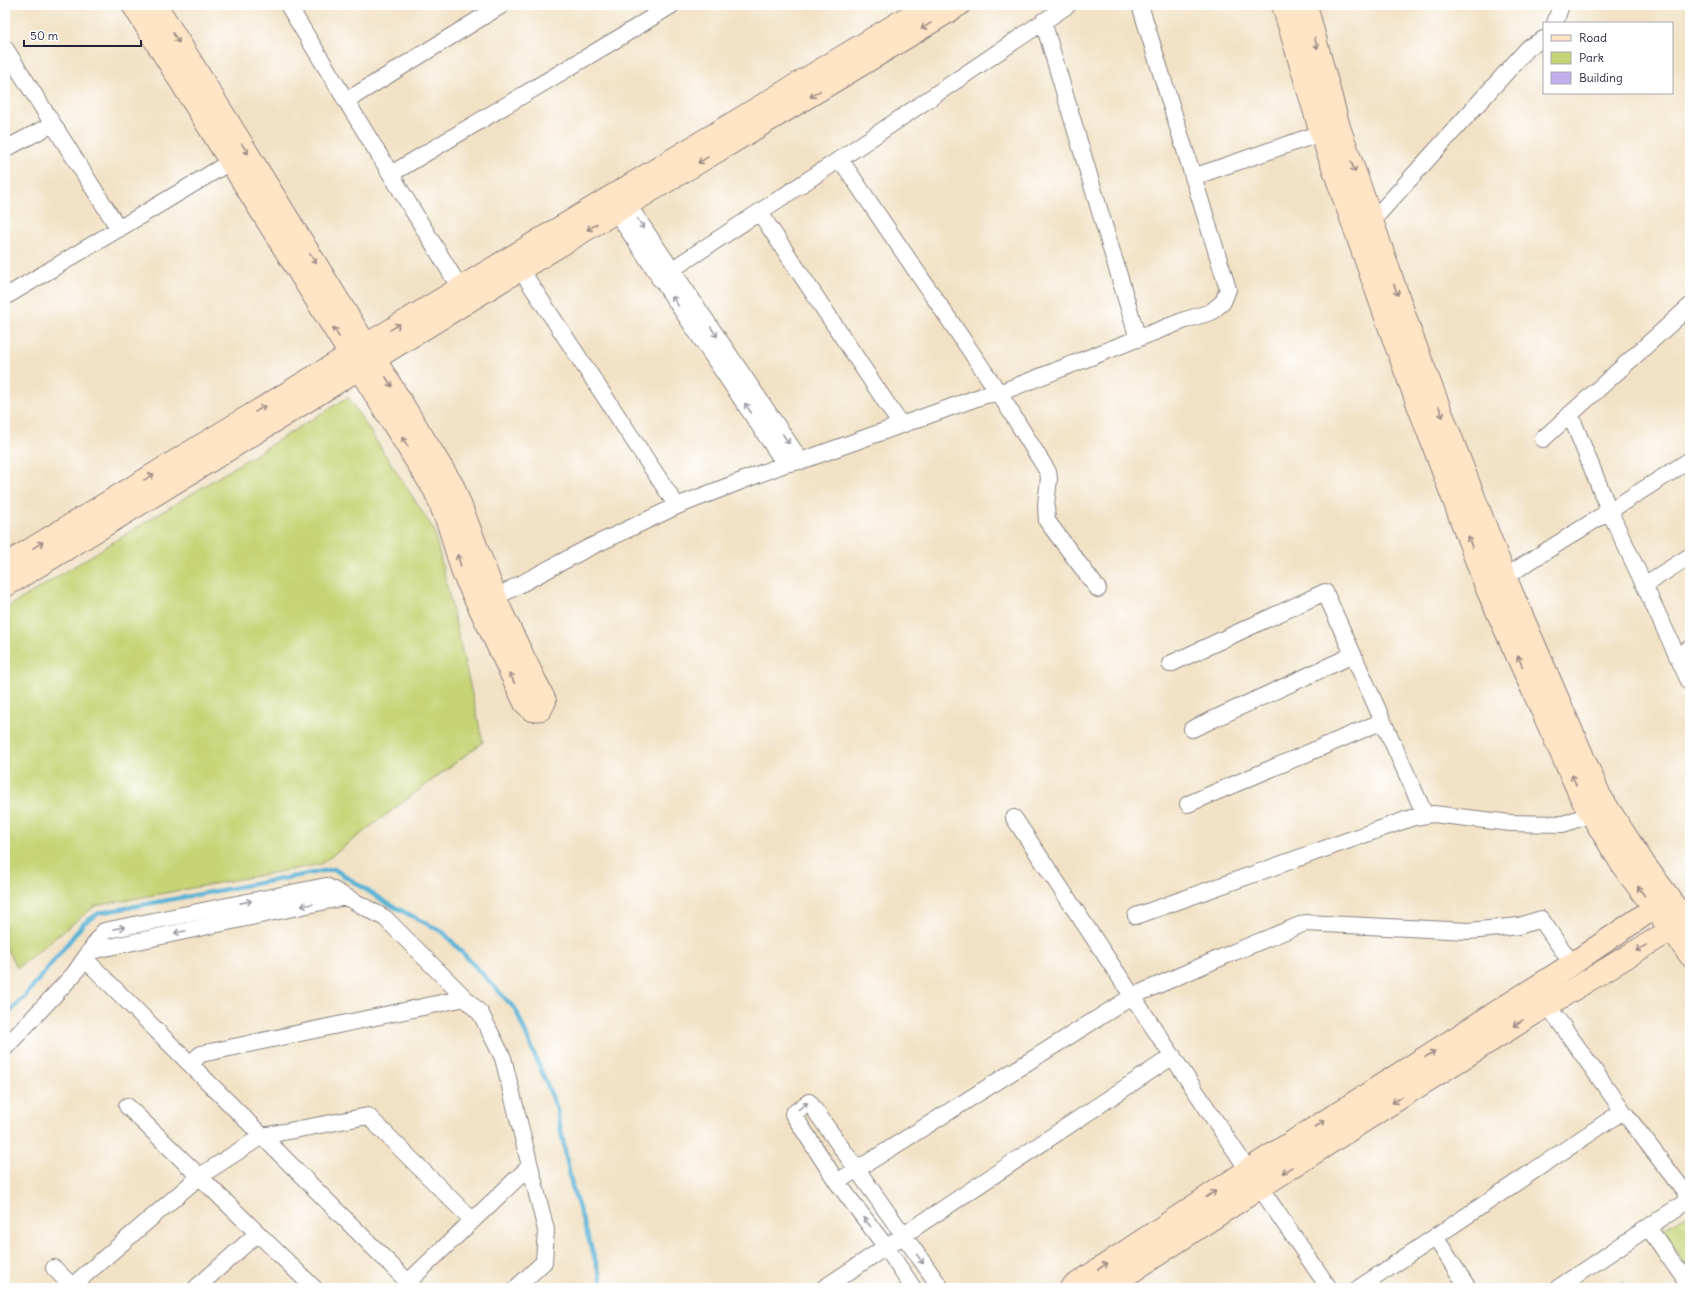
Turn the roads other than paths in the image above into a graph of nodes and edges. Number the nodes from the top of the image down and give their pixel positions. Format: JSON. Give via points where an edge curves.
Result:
{"nodes":[{"id":1,"x":134,"y":5,"type":"edge"},
{"id":2,"x":156,"y":5,"type":"edge"},
{"id":3,"x":288,"y":5,"type":"edge"},
{"id":4,"x":502,"y":5,"type":"edge"},
{"id":5,"x":672,"y":5,"type":"edge"},
{"id":6,"x":928,"y":5,"type":"edge"},
{"id":7,"x":959,"y":5,"type":"edge"},
{"id":8,"x":1068,"y":5,"type":"edge"},
{"id":9,"x":1140,"y":5,"type":"edge"},
{"id":10,"x":1283,"y":5,"type":"edge"},
{"id":11,"x":1306,"y":5,"type":"edge"},
{"id":12,"x":1561,"y":5,"type":"edge"},
{"id":13,"x":1043,"y":21,"type":"junction"},
{"id":14,"x":1555,"y":22,"type":"edge"},
{"id":15,"x":1543,"y":40,"type":"edge"},
{"id":16,"x":5,"y":48,"type":"edge"},
{"id":17,"x":346,"y":101,"type":"junction"},
{"id":18,"x":53,"y":124,"type":"junction"},
{"id":19,"x":1330,"y":130,"type":"junction"},
{"id":20,"x":5,"y":149,"type":"edge"},
{"id":21,"x":840,"y":159,"type":"junction"},
{"id":22,"x":230,"y":162,"type":"junction"},
{"id":23,"x":391,"y":174,"type":"junction"},
{"id":24,"x":1193,"y":177,"type":"junction"},
{"id":25,"x":618,"y":202,"type":"junction"},
{"id":26,"x":760,"y":213,"type":"junction"},
{"id":27,"x":1372,"y":221,"type":"junction"},
{"id":28,"x":119,"y":229,"type":"junction"},
{"id":29,"x":516,"y":263,"type":"junction"},
{"id":30,"x":666,"y":274,"type":"junction"},
{"id":31,"x":460,"y":288,"type":"junction"},
{"id":32,"x":5,"y":297,"type":"edge"},
{"id":33,"x":1690,"y":306,"type":"edge"},
{"id":34,"x":1138,"y":339,"type":"junction"},
{"id":35,"x":1404,"y":340,"type":"junction"},
{"id":36,"x":362,"y":357,"type":"junction"},
{"id":37,"x":999,"y":394,"type":"junction"},
{"id":38,"x":1570,"y":414,"type":"junction"},
{"id":39,"x":901,"y":425,"type":"junction"},
{"id":40,"x":1543,"y":439,"type":"dead end"},
{"id":41,"x":1690,"y":460,"type":"edge"},
{"id":42,"x":801,"y":461,"type":"junction"},
{"id":43,"x":785,"y":464,"type":"junction"},
{"id":44,"x":677,"y":506,"type":"junction"},
{"id":45,"x":1609,"y":510,"type":"junction"},
{"id":46,"x":1690,"y":556,"type":"edge"},
{"id":47,"x":5,"y":565,"type":"edge"},
{"id":48,"x":1496,"y":583,"type":"junction"},
{"id":49,"x":1644,"y":585,"type":"junction"},
{"id":50,"x":5,"y":586,"type":"edge"},
{"id":51,"x":1098,"y":589,"type":"dead end"},
{"id":52,"x":487,"y":602,"type":"joint"},
{"id":53,"x":1684,"y":652,"type":"edge"},
{"id":54,"x":1353,"y":655,"type":"junction"},
{"id":55,"x":1170,"y":664,"type":"dead end"},
{"id":56,"x":1690,"y":683,"type":"edge"},
{"id":57,"x":1383,"y":721,"type":"junction"},
{"id":58,"x":1192,"y":729,"type":"dead end"},
{"id":59,"x":1188,"y":804,"type":"dead end"},
{"id":60,"x":1592,"y":814,"type":"junction"},
{"id":61,"x":1425,"y":815,"type":"junction"},
{"id":62,"x":1014,"y":818,"type":"dead end"},
{"id":63,"x":1662,"y":903,"type":"junction"},
{"id":64,"x":1136,"y":916,"type":"dead end"},
{"id":65,"x":1682,"y":924,"type":"edge"},
{"id":66,"x":88,"y":955,"type":"junction"},
{"id":67,"x":1690,"y":955,"type":"edge"},
{"id":68,"x":1572,"y":964,"type":"junction"},
{"id":69,"x":1534,"y":987,"type":"junction"},
{"id":70,"x":1133,"y":996,"type":"junction"},
{"id":71,"x":465,"y":998,"type":"junction"},
{"id":72,"x":1547,"y":1005,"type":"junction"},
{"id":73,"x":5,"y":1048,"type":"edge"},
{"id":74,"x":1173,"y":1056,"type":"junction"},
{"id":75,"x":190,"y":1064,"type":"junction"},
{"id":76,"x":127,"y":1106,"type":"dead end"},
{"id":77,"x":1623,"y":1111,"type":"junction"},
{"id":78,"x":262,"y":1136,"type":"junction"},
{"id":79,"x":530,"y":1166,"type":"junction"},
{"id":80,"x":857,"y":1169,"type":"junction"},
{"id":81,"x":200,"y":1176,"type":"junction"},
{"id":82,"x":1254,"y":1178,"type":"junction"},
{"id":83,"x":836,"y":1182,"type":"junction"},
{"id":84,"x":1690,"y":1199,"type":"edge"},
{"id":85,"x":472,"y":1220,"type":"junction"},
{"id":86,"x":1648,"y":1227,"type":"junction"},
{"id":87,"x":258,"y":1233,"type":"junction"},
{"id":88,"x":904,"y":1235,"type":"junction"},
{"id":89,"x":1435,"y":1237,"type":"junction"},
{"id":90,"x":886,"y":1247,"type":"junction"},
{"id":91,"x":54,"y":1268,"type":"dead end"},
{"id":92,"x":1576,"y":1283,"type":"edge"},
{"id":93,"x":411,"y":1285,"type":"edge"},
{"id":94,"x":73,"y":1287,"type":"edge"},
{"id":95,"x":1690,"y":1287,"type":"edge"},
{"id":96,"x":196,"y":1288,"type":"edge"},
{"id":97,"x":314,"y":1288,"type":"edge"},
{"id":98,"x":516,"y":1288,"type":"edge"},
{"id":99,"x":824,"y":1288,"type":"edge"},
{"id":100,"x":913,"y":1288,"type":"edge"},
{"id":101,"x":941,"y":1288,"type":"edge"},
{"id":102,"x":1071,"y":1288,"type":"edge"},
{"id":103,"x":1107,"y":1288,"type":"edge"},
{"id":104,"x":1330,"y":1288,"type":"edge"},
{"id":105,"x":1359,"y":1288,"type":"edge"},
{"id":106,"x":1468,"y":1288,"type":"edge"},
{"id":107,"x":1558,"y":1288,"type":"edge"}],
"edges":[{"from":1,"to":22,"type":"street"},
{"from":2,"to":36,"type":"street","one_way":true},
{"from":3,"to":17,"type":"street"},
{"from":4,"to":17,"type":"street"},
{"from":5,"to":23,"type":"street"},
{"from":6,"to":25,"type":"street"},
{"from":7,"to":25,"type":"street","one_way":true,"via":[[818,92]]},
{"from":8,"to":13,"type":"street"},
{"from":9,"to":24,"type":"street"},
{"from":10,"to":19,"type":"street"},
{"from":11,"to":19,"type":"street","one_way":true},
{"from":12,"to":14,"type":"street"},
{"from":13,"to":21,"type":"street"},
{"from":13,"to":34,"type":"street"},
{"from":15,"to":27,"type":"street","via":[[1529,47]]},
{"from":16,"to":18,"type":"street"},
{"from":17,"to":23,"type":"street"},
{"from":18,"to":20,"type":"street"},
{"from":18,"to":28,"type":"street"},
{"from":19,"to":24,"type":"street"},
{"from":19,"to":27,"type":"street","one_way":true},
{"from":19,"to":35,"type":"street"},
{"from":21,"to":26,"type":"street"},
{"from":21,"to":37,"type":"street"},
{"from":22,"to":28,"type":"street"},
{"from":36,"to":22,"type":"street","one_way":true},
{"from":23,"to":31,"type":"street"},
{"from":24,"to":34,"type":"street","via":[[1228,289],[1223,302],[1211,312]]},
{"from":25,"to":29,"type":"street"},
{"from":25,"to":30,"type":"street"},
{"from":26,"to":30,"type":"street"},
{"from":26,"to":39,"type":"street"},
{"from":27,"to":35,"type":"street","one_way":true},
{"from":28,"to":32,"type":"street"},
{"from":29,"to":31,"type":"street"},
{"from":29,"to":36,"type":"street"},
{"from":29,"to":44,"type":"street"},
{"from":30,"to":42,"type":"street","one_way":true},
{"from":43,"to":30,"type":"street","one_way":true},
{"from":36,"to":31,"type":"street","one_way":true},
{"from":33,"to":38,"type":"street"},
{"from":34,"to":37,"type":"street"},
{"from":35,"to":48,"type":"street"},
{"from":47,"to":36,"type":"street","one_way":true},
{"from":36,"to":50,"type":"street","via":[[164,490]]},
{"from":36,"to":52,"type":"street","via":[[441,502],[462,573]]},
{"from":37,"to":39,"type":"street","via":[[985,395]]},
{"from":37,"to":51,"type":"street","via":[[1049,474],[1047,521]]},
{"from":38,"to":40,"type":"street"},
{"from":38,"to":45,"type":"street"},
{"from":39,"to":42,"type":"street"},
{"from":41,"to":45,"type":"street"},
{"from":42,"to":43,"type":"street"},
{"from":43,"to":44,"type":"street"},
{"from":44,"to":52,"type":"street","via":[[586,549]]},
{"from":45,"to":48,"type":"street"},
{"from":45,"to":49,"type":"street"},
{"from":46,"to":49,"type":"street"},
{"from":60,"to":48,"type":"street","one_way":true,"via":[[1582,799]]},
{"from":48,"to":63,"type":"street","via":[[1600,796],[1644,864]]},
{"from":49,"to":53,"type":"street"},
{"from":53,"to":56,"type":"street"},
{"from":54,"to":55,"type":"street","via":[[1325,592]]},
{"from":54,"to":57,"type":"street"},
{"from":54,"to":58,"type":"street"},
{"from":57,"to":59,"type":"street"},
{"from":57,"to":61,"type":"street"},
{"from":60,"to":61,"type":"street","via":[[1563,824],[1511,824]]},
{"from":63,"to":60,"type":"street","one_way":true,"via":[[1624,868]]},
{"from":61,"to":64,"type":"street"},
{"from":62,"to":70,"type":"street"},
{"from":63,"to":65,"type":"street"},
{"from":63,"to":68,"type":"street"},
{"from":65,"to":67,"type":"street"},
{"from":65,"to":72,"type":"street","one_way":true},
{"from":66,"to":71,"type":"street","via":[[345,897],[385,918]]},
{"from":66,"to":73,"type":"street","via":[[74,974]]},
{"from":66,"to":75,"type":"street"},
{"from":68,"to":69,"type":"street"},
{"from":68,"to":70,"type":"street","via":[[1541,919],[1518,926],[1469,931],[1305,923]]},
{"from":69,"to":72,"type":"street"},
{"from":82,"to":69,"type":"street","one_way":true},
{"from":70,"to":74,"type":"street"},
{"from":70,"to":80,"type":"street"},
{"from":71,"to":75,"type":"street","via":[[201,1054]]},
{"from":71,"to":79,"type":"street","via":[[481,1014],[503,1058]]},
{"from":72,"to":77,"type":"street"},
{"from":72,"to":82,"type":"street","one_way":true},
{"from":74,"to":82,"type":"street"},
{"from":74,"to":88,"type":"street"},
{"from":75,"to":78,"type":"street"},
{"from":76,"to":81,"type":"street"},
{"from":77,"to":84,"type":"street"},
{"from":77,"to":89,"type":"street"},
{"from":78,"to":81,"type":"street"},
{"from":78,"to":85,"type":"street","via":[[368,1116]]},
{"from":78,"to":93,"type":"street"},
{"from":79,"to":85,"type":"street"},
{"from":79,"to":98,"type":"street","via":[[546,1230],[544,1262]]},
{"from":80,"to":83,"type":"street"},
{"from":83,"to":80,"type":"street","one_way":true,"via":[[793,1114],[809,1102]]},
{"from":80,"to":88,"type":"street"},
{"from":81,"to":87,"type":"street"},
{"from":81,"to":94,"type":"street"},
{"from":102,"to":82,"type":"street","one_way":true},
{"from":82,"to":103,"type":"street"},
{"from":82,"to":104,"type":"street"},
{"from":90,"to":83,"type":"street","one_way":true},
{"from":84,"to":86,"type":"street"},
{"from":85,"to":93,"type":"street"},
{"from":86,"to":92,"type":"street"},
{"from":86,"to":95,"type":"street"},
{"from":87,"to":96,"type":"street"},
{"from":87,"to":97,"type":"street"},
{"from":88,"to":90,"type":"street"},
{"from":88,"to":101,"type":"street","one_way":true},
{"from":89,"to":105,"type":"street"},
{"from":89,"to":106,"type":"street"},
{"from":90,"to":99,"type":"street"},
{"from":90,"to":100,"type":"street"},
{"from":91,"to":94,"type":"street"},
{"from":92,"to":107,"type":"street"}]}
